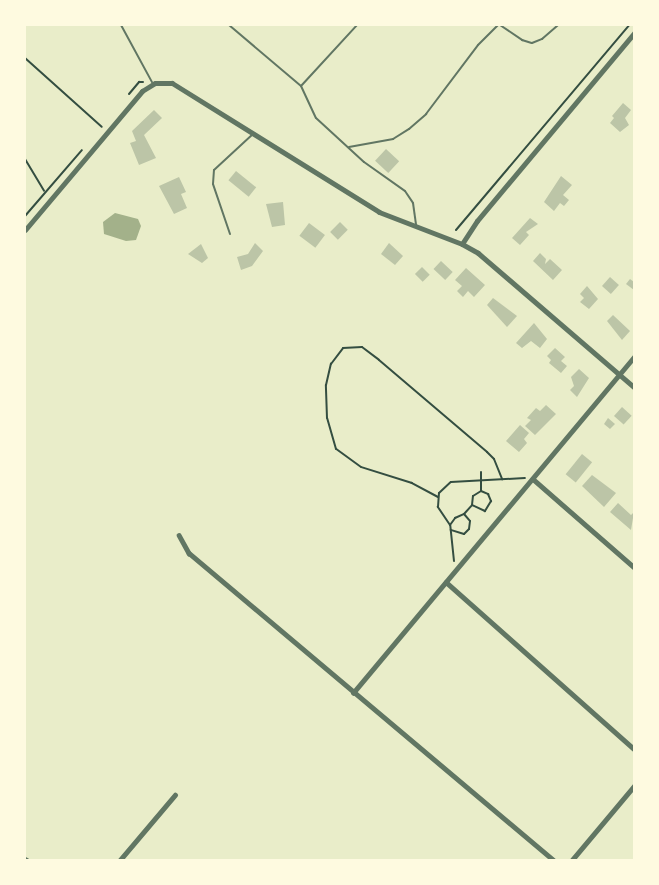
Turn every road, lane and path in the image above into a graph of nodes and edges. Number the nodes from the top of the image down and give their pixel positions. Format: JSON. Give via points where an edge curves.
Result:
{"nodes":[{"id":1,"x":121,"y":25,"type":"edge"},
{"id":2,"x":229,"y":25,"type":"edge"},
{"id":3,"x":358,"y":25,"type":"edge"},
{"id":4,"x":499,"y":25,"type":"edge"},
{"id":5,"x":558,"y":25,"type":"edge"},
{"id":6,"x":629,"y":25,"type":"edge"},
{"id":7,"x":634,"y":33,"type":"edge"},
{"id":8,"x":25,"y":58,"type":"edge"},
{"id":9,"x":153,"y":83,"type":"junction"},
{"id":10,"x":301,"y":86,"type":"junction"},
{"id":11,"x":127,"y":97,"type":"dead end"},
{"id":12,"x":108,"y":120,"type":"dead end"},
{"id":13,"x":102,"y":128,"type":"junction"},
{"id":14,"x":254,"y":132,"type":"junction"},
{"id":15,"x":96,"y":134,"type":"dead end"},
{"id":16,"x":85,"y":146,"type":"dead end"},
{"id":17,"x":349,"y":147,"type":"junction"},
{"id":18,"x":25,"y":159,"type":"edge"},
{"id":19,"x":44,"y":191,"type":"junction"},
{"id":20,"x":25,"y":216,"type":"edge"},
{"id":21,"x":416,"y":228,"type":"junction"},
{"id":22,"x":25,"y":230,"type":"edge"},
{"id":23,"x":456,"y":230,"type":"dead end"},
{"id":24,"x":230,"y":234,"type":"dead end"},
{"id":25,"x":462,"y":244,"type":"junction"},
{"id":26,"x":634,"y":357,"type":"edge"},
{"id":27,"x":620,"y":374,"type":"junction"},
{"id":28,"x":634,"y":386,"type":"edge"},
{"id":29,"x":480,"y":472,"type":"dead end"},
{"id":30,"x":502,"y":479,"type":"junction"},
{"id":31,"x":480,"y":480,"type":"junction"},
{"id":32,"x":531,"y":481,"type":"junction"},
{"id":33,"x":481,"y":491,"type":"junction"},
{"id":34,"x":438,"y":497,"type":"junction"},
{"id":35,"x":472,"y":505,"type":"junction"},
{"id":36,"x":464,"y":514,"type":"junction"},
{"id":37,"x":450,"y":525,"type":"junction"},
{"id":38,"x":451,"y":530,"type":"junction"},
{"id":39,"x":179,"y":535,"type":"dead end"},
{"id":40,"x":459,"y":566,"type":"junction"},
{"id":41,"x":634,"y":567,"type":"edge"},
{"id":42,"x":446,"y":582,"type":"junction"},
{"id":43,"x":353,"y":693,"type":"junction"},
{"id":44,"x":634,"y":749,"type":"edge"},
{"id":45,"x":634,"y":786,"type":"edge"},
{"id":46,"x":175,"y":795,"type":"dead end"},
{"id":47,"x":120,"y":860,"type":"edge"},
{"id":48,"x":553,"y":860,"type":"edge"},
{"id":49,"x":572,"y":860,"type":"edge"}],
"edges":[{"from":1,"to":9,"type":"lane"},
{"from":2,"to":10,"type":"lane"},
{"from":3,"to":10,"type":"lane"},
{"from":4,"to":5,"type":"lane","via":[[532,43]]},
{"from":4,"to":17,"type":"lane","via":[[478,45],[426,114],[409,129],[392,139]]},
{"from":6,"to":23,"type":"path"},
{"from":7,"to":25,"type":"street"},
{"from":8,"to":13,"type":"path"},
{"from":9,"to":11,"type":"path","via":[[139,82]]},
{"from":9,"to":14,"type":"street","via":[[172,83]]},
{"from":9,"to":22,"type":"street"},
{"from":10,"to":17,"type":"lane","via":[[316,118]]},
{"from":12,"to":13,"type":"path"},
{"from":13,"to":15,"type":"path"},
{"from":14,"to":21,"type":"street","via":[[379,212]]},
{"from":14,"to":24,"type":"lane","via":[[214,170],[213,184]]},
{"from":16,"to":19,"type":"path"},
{"from":17,"to":21,"type":"lane","via":[[405,191],[413,203]]},
{"from":18,"to":19,"type":"path"},
{"from":19,"to":20,"type":"path"},
{"from":21,"to":25,"type":"street"},
{"from":25,"to":27,"type":"street","via":[[494,266]]},
{"from":26,"to":27,"type":"street"},
{"from":27,"to":28,"type":"street"},
{"from":27,"to":32,"type":"street"},
{"from":29,"to":31,"type":"path"},
{"from":30,"to":31,"type":"path"},
{"from":30,"to":32,"type":"path","via":[[524,478]]},
{"from":30,"to":34,"type":"path","via":[[494,459],[487,452],[379,360],[362,348],[343,348],[331,364],[326,385],[327,418],[336,449],[361,468],[412,484]]},
{"from":31,"to":33,"type":"path"},
{"from":31,"to":34,"type":"path","via":[[451,482]]},
{"from":32,"to":40,"type":"street"},
{"from":32,"to":41,"type":"street"},
{"from":33,"to":35,"type":"path","via":[[473,496]]},
{"from":33,"to":35,"type":"path","via":[[490,497],[488,508],[480,511]]},
{"from":34,"to":37,"type":"path","via":[[438,507]]},
{"from":35,"to":36,"type":"path"},
{"from":36,"to":37,"type":"path","via":[[454,518]]},
{"from":36,"to":38,"type":"path","via":[[470,521],[467,532],[460,534]]},
{"from":37,"to":38,"type":"path"},
{"from":38,"to":40,"type":"path","via":[[454,562]]},
{"from":39,"to":43,"type":"street","via":[[189,553]]},
{"from":40,"to":42,"type":"street"},
{"from":42,"to":43,"type":"street"},
{"from":42,"to":44,"type":"street"},
{"from":43,"to":48,"type":"street"},
{"from":45,"to":49,"type":"street"},
{"from":46,"to":47,"type":"street"}]}
